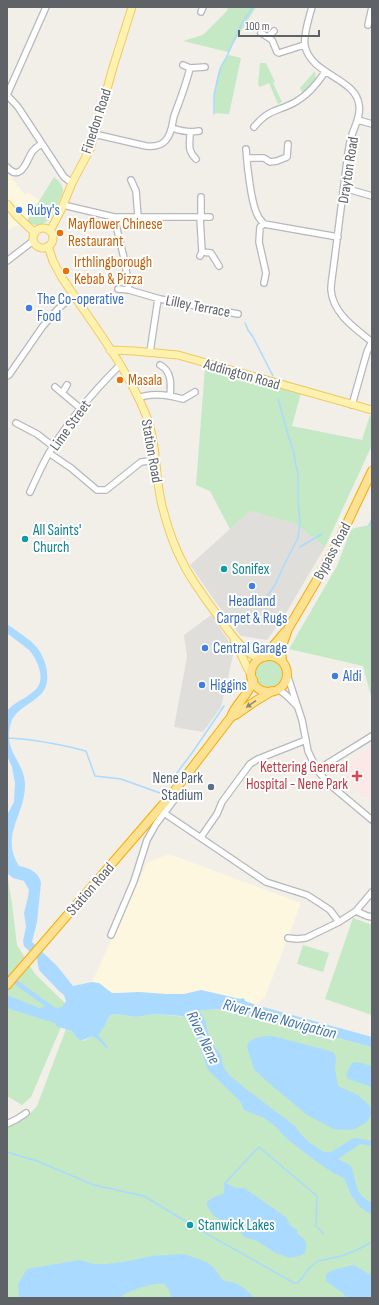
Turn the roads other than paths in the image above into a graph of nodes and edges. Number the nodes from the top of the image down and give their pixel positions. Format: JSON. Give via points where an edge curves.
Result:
{"nodes":[{"id":1,"x":46,"y":7,"type":"edge"},
{"id":2,"x":132,"y":7,"type":"edge"},
{"id":3,"x":312,"y":7,"type":"edge"},
{"id":4,"x":372,"y":7,"type":"edge"},
{"id":5,"x":368,"y":26,"type":"dead end"},
{"id":6,"x":274,"y":31,"type":"dead end"},
{"id":7,"x":261,"y":33,"type":"dead end"},
{"id":8,"x":268,"y":37,"type":"junction"},
{"id":9,"x":304,"y":45,"type":"junction"},
{"id":10,"x":183,"y":65,"type":"dead end"},
{"id":11,"x":205,"y":67,"type":"dead end"},
{"id":12,"x":190,"y":68,"type":"junction"},
{"id":13,"x":324,"y":72,"type":"junction"},
{"id":14,"x":7,"y":95,"type":"edge"},
{"id":15,"x":358,"y":120,"type":"junction"},
{"id":16,"x":372,"y":124,"type":"edge"},
{"id":17,"x":254,"y":127,"type":"dead end"},
{"id":18,"x":172,"y":128,"type":"junction"},
{"id":19,"x":199,"y":132,"type":"dead end"},
{"id":20,"x":190,"y":133,"type":"junction"},
{"id":21,"x":94,"y":134,"type":"junction"},
{"id":22,"x":42,"y":144,"type":"junction"},
{"id":23,"x":288,"y":144,"type":"dead end"},
{"id":24,"x":246,"y":149,"type":"dead end"},
{"id":25,"x":247,"y":158,"type":"junction"},
{"id":26,"x":196,"y":159,"type":"dead end"},
{"id":27,"x":7,"y":167,"type":"edge"},
{"id":28,"x":131,"y":180,"type":"dead end"},
{"id":29,"x":72,"y":183,"type":"junction"},
{"id":30,"x":344,"y":188,"type":"junction"},
{"id":31,"x":372,"y":196,"type":"edge"},
{"id":32,"x":202,"y":197,"type":"dead end"},
{"id":33,"x":7,"y":204,"type":"edge"},
{"id":34,"x":63,"y":205,"type":"junction"},
{"id":35,"x":114,"y":217,"type":"junction"},
{"id":36,"x":138,"y":217,"type":"junction"},
{"id":37,"x":201,"y":217,"type":"junction"},
{"id":38,"x":210,"y":217,"type":"dead end"},
{"id":39,"x":264,"y":224,"type":"junction"},
{"id":40,"x":50,"y":231,"type":"junction"},
{"id":41,"x":35,"y":233,"type":"junction"},
{"id":42,"x":338,"y":237,"type":"junction"},
{"id":43,"x":33,"y":241,"type":"junction"},
{"id":44,"x":48,"y":246,"type":"junction"},
{"id":45,"x":7,"y":262,"type":"edge"},
{"id":46,"x":219,"y":266,"type":"dead end"},
{"id":47,"x":264,"y":283,"type":"dead end"},
{"id":48,"x":118,"y":289,"type":"dead end"},
{"id":49,"x":129,"y":290,"type":"junction"},
{"id":50,"x":73,"y":295,"type":"junction"},
{"id":51,"x":158,"y":299,"type":"junction"},
{"id":52,"x":238,"y":314,"type":"dead end"},
{"id":53,"x":372,"y":341,"type":"edge"},
{"id":54,"x":110,"y":350,"type":"junction"},
{"id":55,"x":150,"y":352,"type":"junction"},
{"id":56,"x":120,"y":365,"type":"junction"},
{"id":57,"x":160,"y":365,"type":"dead end"},
{"id":58,"x":7,"y":376,"type":"edge"},
{"id":59,"x":67,"y":385,"type":"dead end"},
{"id":60,"x":55,"y":387,"type":"dead end"},
{"id":61,"x":195,"y":392,"type":"dead end"},
{"id":62,"x":62,"y":393,"type":"junction"},
{"id":63,"x":170,"y":396,"type":"junction"},
{"id":64,"x":138,"y":398,"type":"junction"},
{"id":65,"x":352,"y":405,"type":"junction"},
{"id":66,"x":80,"y":408,"type":"junction"},
{"id":67,"x":372,"y":410,"type":"edge"},
{"id":68,"x":16,"y":423,"type":"dead end"},
{"id":69,"x":54,"y":447,"type":"junction"},
{"id":70,"x":49,"y":453,"type":"junction"},
{"id":71,"x":156,"y":460,"type":"junction"},
{"id":72,"x":372,"y":471,"type":"edge"},
{"id":73,"x":30,"y":492,"type":"dead end"},
{"id":74,"x":288,"y":629,"type":"junction"},
{"id":75,"x":233,"y":638,"type":"junction"},
{"id":76,"x":262,"y":657,"type":"junction"},
{"id":77,"x":282,"y":662,"type":"junction"},
{"id":78,"x":286,"y":670,"type":"junction"},
{"id":79,"x":252,"y":679,"type":"junction"},
{"id":80,"x":275,"y":690,"type":"junction"},
{"id":81,"x":298,"y":706,"type":"junction"},
{"id":82,"x":231,"y":717,"type":"junction"},
{"id":83,"x":372,"y":736,"type":"edge"},
{"id":84,"x":306,"y":740,"type":"junction"},
{"id":85,"x":317,"y":770,"type":"junction"},
{"id":86,"x":172,"y":794,"type":"junction"},
{"id":87,"x":164,"y":812,"type":"junction"},
{"id":88,"x":372,"y":820,"type":"edge"},
{"id":89,"x":201,"y":837,"type":"junction"},
{"id":90,"x":372,"y":892,"type":"edge"},
{"id":91,"x":356,"y":911,"type":"junction"},
{"id":92,"x":372,"y":917,"type":"edge"},
{"id":93,"x":339,"y":922,"type":"junction"},
{"id":94,"x":111,"y":935,"type":"dead end"},
{"id":95,"x":288,"y":938,"type":"dead end"},
{"id":96,"x":7,"y":985,"type":"edge"},
{"id":97,"x":26,"y":1113,"type":"dead end"},
{"id":98,"x":7,"y":1124,"type":"edge"}],
"edges":[{"from":1,"to":14,"type":"street"},
{"from":2,"to":21,"type":"main road","name":"Finedon Road"},
{"from":3,"to":9,"type":"street"},
{"from":4,"to":5,"type":"street"},
{"from":6,"to":8,"type":"street"},
{"from":7,"to":8,"type":"street"},
{"from":8,"to":9,"type":"street","via":[[272,40],[276,52],[280,53]]},
{"from":9,"to":13,"type":"street","name":"Drayton Road","via":[[311,60]]},
{"from":10,"to":12,"type":"street"},
{"from":11,"to":12,"type":"street"},
{"from":12,"to":18,"type":"street"},
{"from":13,"to":15,"type":"street","name":"Drayton Road","via":[[348,86],[355,94],[359,105]]},
{"from":13,"to":17,"type":"street","via":[[310,92],[296,102],[268,113]]},
{"from":14,"to":22,"type":"street"},
{"from":15,"to":16,"type":"street"},
{"from":15,"to":30,"type":"street","name":"Drayton Road","via":[[348,153]]},
{"from":18,"to":20,"type":"street"},
{"from":18,"to":21,"type":"street","via":[[166,141],[152,147]]},
{"from":19,"to":20,"type":"street"},
{"from":20,"to":26,"type":"street","via":[[190,154]]},
{"from":21,"to":29,"type":"main road","name":"Finedon Road","via":[[90,149]]},
{"from":22,"to":27,"type":"street","via":[[33,150],[23,169],[13,172]]},
{"from":22,"to":29,"type":"street","via":[[64,177]]},
{"from":23,"to":25,"type":"street","via":[[287,157],[277,161]]},
{"from":24,"to":25,"type":"street"},
{"from":25,"to":39,"type":"street","via":[[254,206]]},
{"from":28,"to":36,"type":"street","via":[[136,191]]},
{"from":29,"to":34,"type":"main road","name":"Finedon Road"},
{"from":30,"to":31,"type":"street"},
{"from":30,"to":42,"type":"street","name":"Drayton Road"},
{"from":32,"to":37,"type":"street"},
{"from":33,"to":41,"type":"main road"},
{"from":34,"to":35,"type":"street"},
{"from":34,"to":40,"type":"main road","name":"Finedon Road"},
{"from":35,"to":36,"type":"street"},
{"from":35,"to":49,"type":"street"},
{"from":36,"to":37,"type":"street"},
{"from":37,"to":38,"type":"street"},
{"from":37,"to":46,"type":"street","via":[[201,254],[211,253]]},
{"from":39,"to":42,"type":"street"},
{"from":39,"to":47,"type":"street","via":[[260,227],[259,234],[266,273]]},
{"from":40,"to":41,"type":"main road","via":[[42,229]]},
{"from":40,"to":44,"type":"main road","via":[[52,240]]},
{"from":41,"to":43,"type":"main road"},
{"from":42,"to":53,"type":"street","name":"Drayton Road","via":[[331,290],[333,299],[343,317]]},
{"from":43,"to":44,"type":"main road","via":[[39,247]]},
{"from":43,"to":45,"type":"street"},
{"from":44,"to":50,"type":"main road","name":"Station Road","via":[[53,261]]},
{"from":48,"to":49,"type":"street","name":"Lilley Terrace"},
{"from":49,"to":51,"type":"street","name":"Lilley Terrace"},
{"from":50,"to":54,"type":"main road","name":"Station Road"},
{"from":50,"to":58,"type":"street","via":[[43,326]]},
{"from":51,"to":52,"type":"street","name":"Lilley Terrace"},
{"from":51,"to":55,"type":"street"},
{"from":53,"to":65,"type":"street"},
{"from":54,"to":55,"type":"main road","name":"Addington Road"},
{"from":54,"to":56,"type":"main road","name":"Station Road"},
{"from":55,"to":65,"type":"main road","name":"Addington Road","via":[[178,355]]},
{"from":56,"to":64,"type":"main road","name":"Station Road"},
{"from":56,"to":66,"type":"street","name":"Lime Street"},
{"from":57,"to":63,"type":"street","via":[[169,374]]},
{"from":59,"to":62,"type":"street"},
{"from":60,"to":62,"type":"street"},
{"from":61,"to":63,"type":"street","via":[[183,399]]},
{"from":62,"to":66,"type":"street"},
{"from":63,"to":64,"type":"street","via":[[146,394]]},
{"from":64,"to":71,"type":"main road","name":"Station Road","via":[[151,428]]},
{"from":65,"to":67,"type":"main road","name":"Addington Road"},
{"from":66,"to":69,"type":"street","name":"Lime Street"},
{"from":68,"to":69,"type":"street"},
{"from":69,"to":70,"type":"street","name":"Lime Street"},
{"from":70,"to":71,"type":"street","via":[[97,490],[106,490],[141,462]]},
{"from":70,"to":73,"type":"street","name":"Lime Street"},
{"from":71,"to":75,"type":"main road","name":"Station Road","via":[[161,503],[179,555]]},
{"from":72,"to":74,"type":"highway","name":"Bypass Road","via":[[342,534]]},
{"from":74,"to":76,"type":"highway","name":"Bypass Road"},
{"from":74,"to":77,"type":"highway","name":"Bypass Road","via":[[281,649]]},
{"from":75,"to":76,"type":"main road","name":"Station Road","via":[[252,656]]},
{"from":75,"to":79,"type":"main road","name":"Station Road"},
{"from":76,"to":77,"type":"highway","via":[[272,656]]},
{"from":76,"to":79,"type":"highway","via":[[253,666]]},
{"from":77,"to":78,"type":"highway"},
{"from":78,"to":80,"type":"highway","via":[[284,683]]},
{"from":78,"to":81,"type":"street"},
{"from":79,"to":80,"type":"highway","via":[[259,689]]},
{"from":79,"to":82,"type":"highway","name":"Station Road","via":[[249,692],[233,710]]},
{"from":80,"to":81,"type":"street","via":[[289,697]]},
{"from":80,"to":82,"type":"highway","name":"Station Road","one_way":true},
{"from":81,"to":84,"type":"street"},
{"from":82,"to":86,"type":"highway","name":"Station Road"},
{"from":83,"to":85,"type":"street"},
{"from":84,"to":85,"type":"street"},
{"from":84,"to":89,"type":"street","via":[[250,764],[222,802]]},
{"from":85,"to":88,"type":"street","via":[[329,784]]},
{"from":86,"to":87,"type":"street","name":"Station Road","via":[[174,800]]},
{"from":86,"to":96,"type":"highway","name":"Station Road"},
{"from":87,"to":89,"type":"street"},
{"from":87,"to":94,"type":"street","name":"Station Road","via":[[147,840],[134,881]]},
{"from":89,"to":93,"type":"street","via":[[266,882],[307,895],[330,910]]},
{"from":90,"to":91,"type":"street"},
{"from":91,"to":92,"type":"street"},
{"from":91,"to":93,"type":"street"},
{"from":93,"to":95,"type":"street","via":[[306,938]]},
{"from":97,"to":98,"type":"street"}]}
